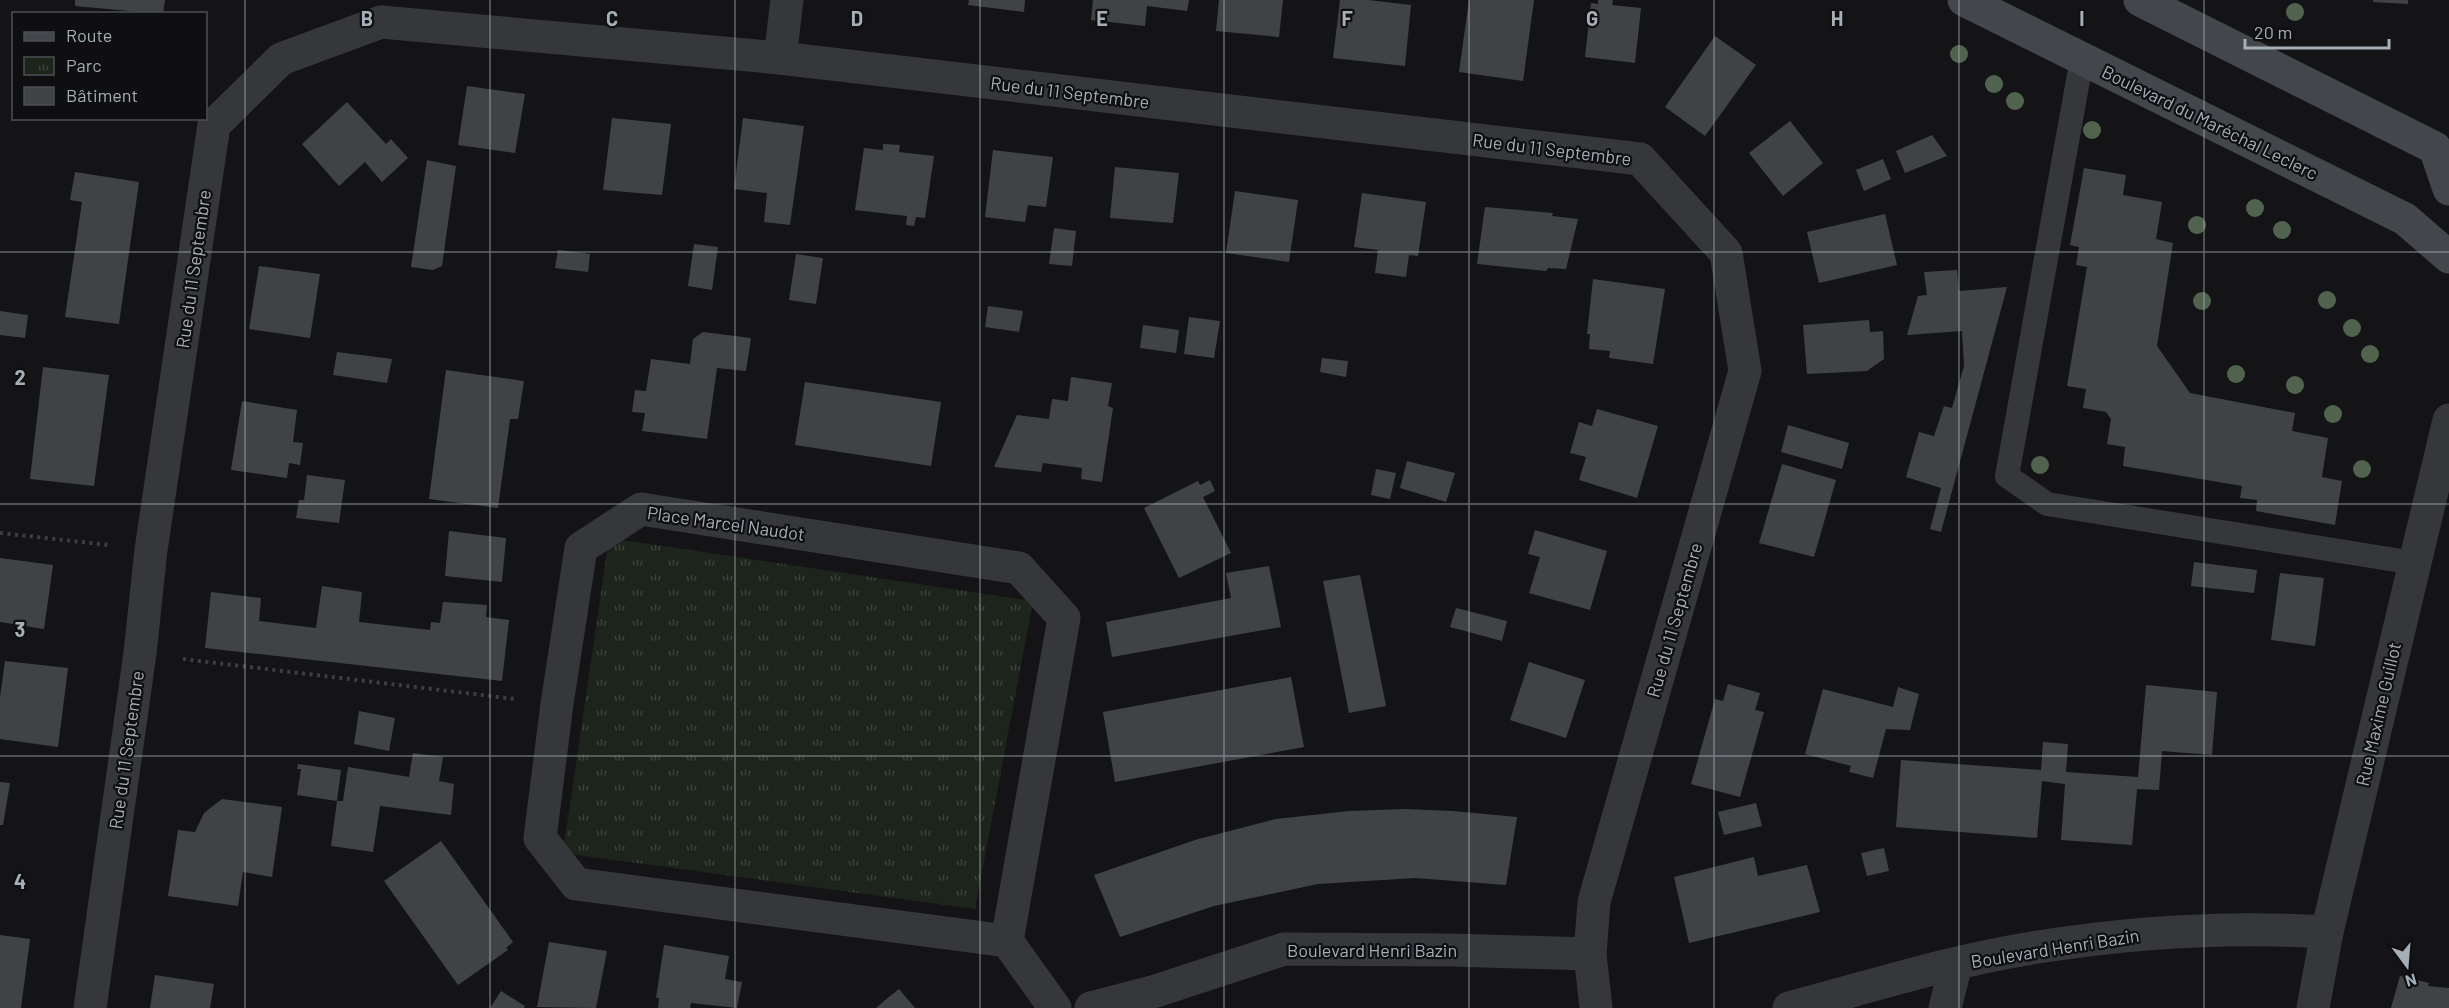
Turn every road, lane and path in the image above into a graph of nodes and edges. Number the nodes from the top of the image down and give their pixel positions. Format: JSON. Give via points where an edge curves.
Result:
{"nodes":[{"id":1,"x":787,"y":0,"type":"edge"},
{"id":2,"x":1964,"y":0,"type":"edge"},
{"id":3,"x":2140,"y":0,"type":"edge"},
{"id":4,"x":780,"y":58,"type":"junction"},
{"id":5,"x":2082,"y":58,"type":"junction"},
{"id":6,"x":2449,"y":189,"type":"edge"},
{"id":7,"x":2449,"y":256,"type":"edge"},
{"id":8,"x":2449,"y":420,"type":"edge"},
{"id":9,"x":0,"y":533,"type":"edge"},
{"id":10,"x":151,"y":550,"type":"junction"},
{"id":11,"x":2414,"y":562,"type":"junction"},
{"id":12,"x":140,"y":654,"type":"junction"},
{"id":13,"x":557,"y":704,"type":"junction"},
{"id":14,"x":2327,"y":932,"type":"junction"},
{"id":15,"x":1007,"y":941,"type":"junction"},
{"id":16,"x":1590,"y":954,"type":"junction"},
{"id":17,"x":1956,"y":964,"type":"junction"},
{"id":18,"x":90,"y":1008,"type":"edge"},
{"id":19,"x":1055,"y":1008,"type":"edge"},
{"id":20,"x":1091,"y":1008,"type":"edge"},
{"id":21,"x":1596,"y":1008,"type":"edge"},
{"id":22,"x":1789,"y":1008,"type":"edge"},
{"id":23,"x":1945,"y":1008,"type":"edge"},
{"id":24,"x":2313,"y":1008,"type":"edge"}],
"edges":[{"from":1,"to":4,"type":"street"},
{"from":2,"to":5,"type":"main road","name":"Boulevard du Maréchal Leclerc"},
{"from":3,"to":6,"type":"main road","via":[[2435,148]]},
{"from":4,"to":10,"type":"street","name":"Rue du 11 Septembre","via":[[381,22],[280,60],[214,125]]},
{"from":4,"to":16,"type":"street","name":"Rue du 11 Septembre","via":[[1640,159],[1726,254],[1745,371],[1594,902]]},
{"from":5,"to":7,"type":"main road","name":"Boulevard du Maréchal Leclerc","via":[[2404,219]]},
{"from":5,"to":11,"type":"lane","via":[[2007,476],[2047,504]]},
{"from":8,"to":11,"type":"street","name":"Rue Maxime Guillot"},
{"from":9,"to":10,"type":"path"},
{"from":10,"to":12,"type":"street","name":"Rue du 11 Septembre"},
{"from":11,"to":14,"type":"street","name":"Rue Maxime Guillot"},
{"from":12,"to":13,"type":"path"},
{"from":12,"to":18,"type":"street","name":"Rue du 11 Septembre"},
{"from":13,"to":15,"type":"street","name":"Place Marcel Naudot","via":[[540,838],[576,884]]},
{"from":13,"to":15,"type":"street","name":"Place Marcel Naudot","via":[[581,548],[641,509],[1019,568],[1064,618]]},
{"from":14,"to":17,"type":"street","name":"Boulevard Henri Bazin","via":[[2162,932],[2031,948]]},
{"from":14,"to":24,"type":"street","name":"Rue Maxime Guillot"},
{"from":15,"to":19,"type":"street"},
{"from":16,"to":20,"type":"street","name":"Boulevard Henri Bazin","via":[[1284,949]]},
{"from":16,"to":21,"type":"street","name":"Rue du 11 Septembre"},
{"from":17,"to":22,"type":"street","name":"Boulevard Henri Bazin"},
{"from":17,"to":23,"type":"street"}]}
